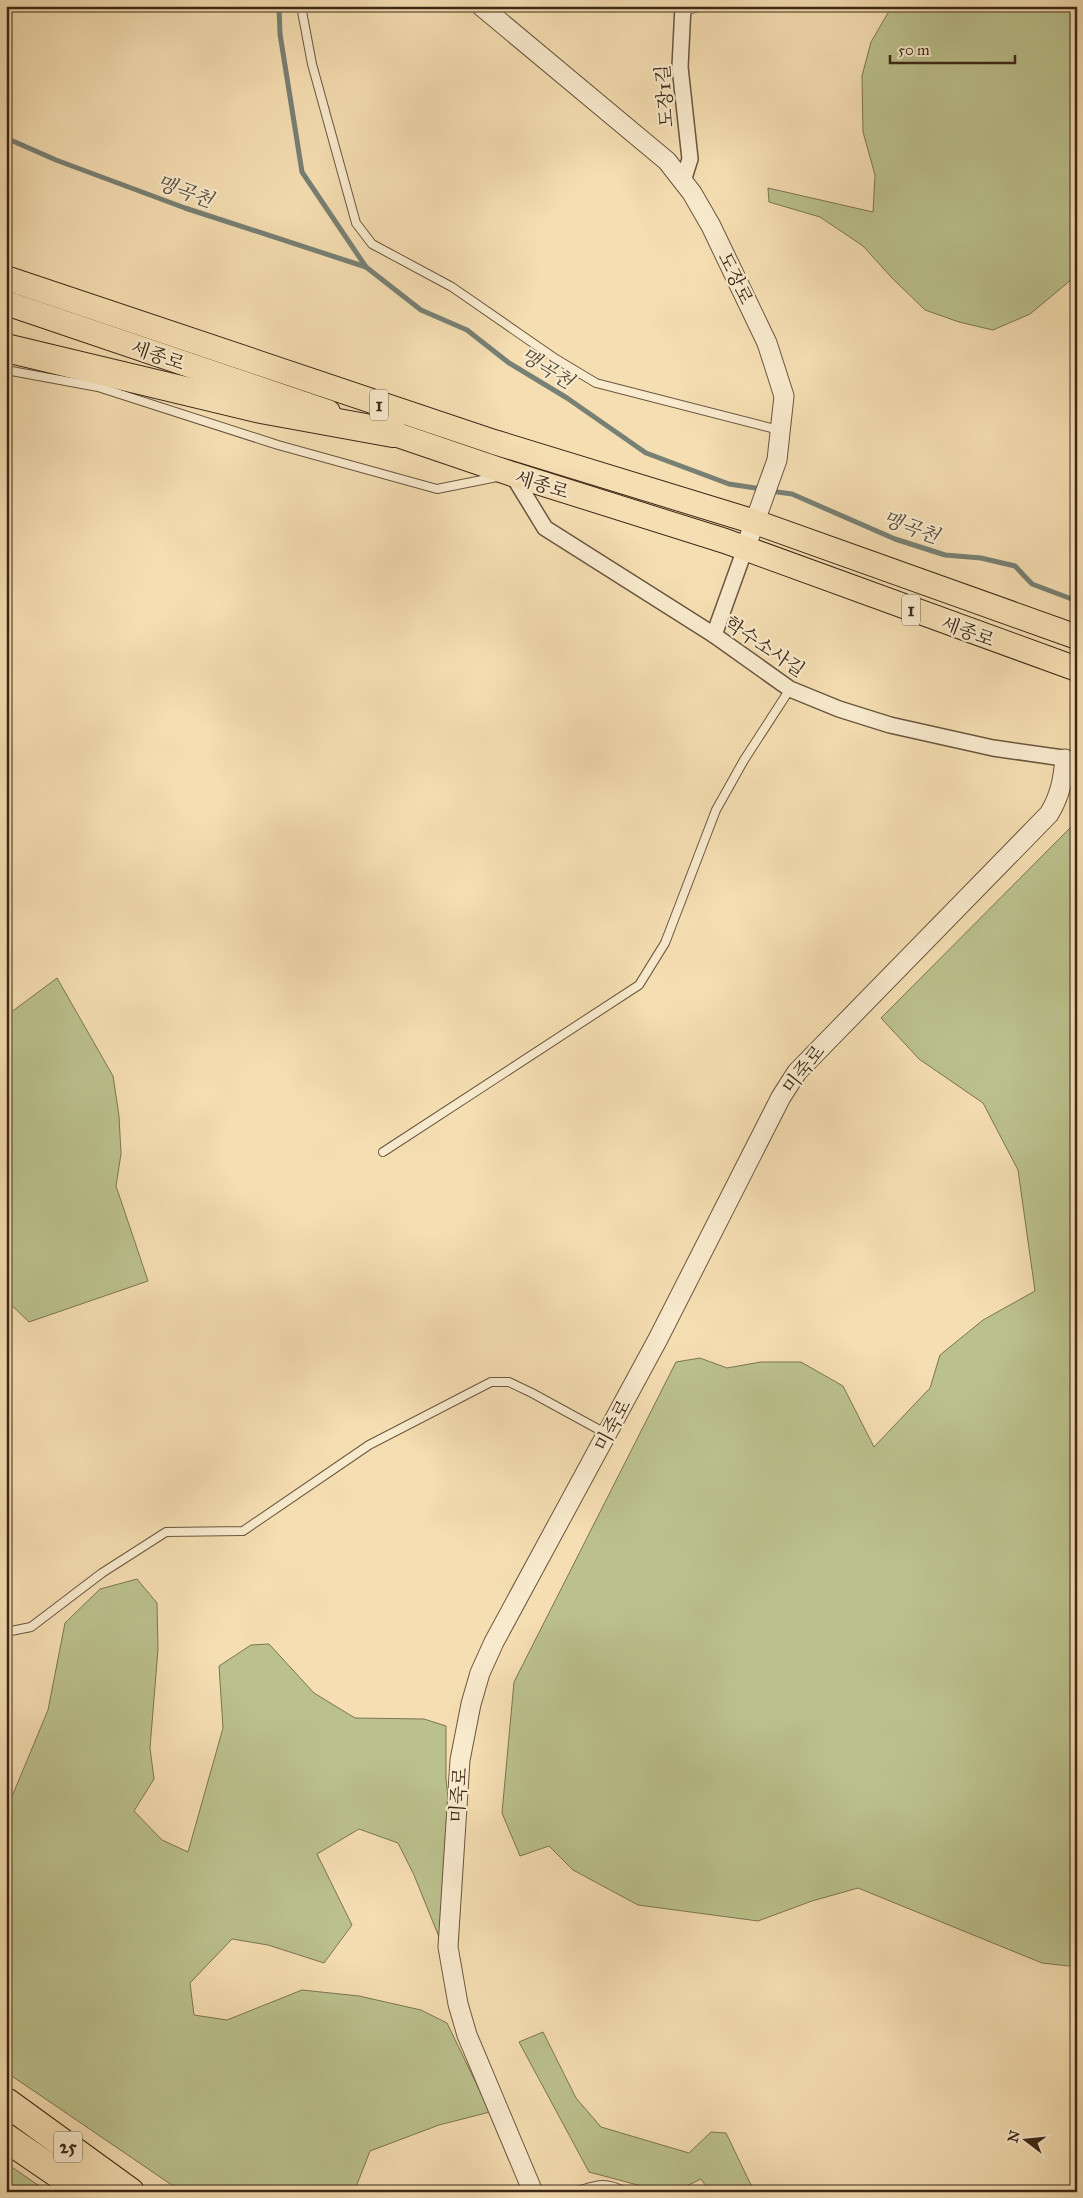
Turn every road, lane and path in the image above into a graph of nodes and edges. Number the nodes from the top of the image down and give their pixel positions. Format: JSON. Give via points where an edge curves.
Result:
{"nodes":[{"id":1,"x":301,"y":6,"type":"edge"},
{"id":2,"x":481,"y":6,"type":"edge"},
{"id":3,"x":704,"y":6,"type":"edge"},
{"id":4,"x":683,"y":8,"type":"edge"},
{"id":5,"x":683,"y":182,"type":"junction"},
{"id":6,"x":6,"y":278,"type":"edge"},
{"id":7,"x":6,"y":303,"type":"edge"},
{"id":8,"x":6,"y":348,"type":"edge"},
{"id":9,"x":6,"y":370,"type":"edge"},
{"id":10,"x":781,"y":430,"type":"junction"},
{"id":11,"x":393,"y":433,"type":"junction"},
{"id":12,"x":512,"y":474,"type":"junction"},
{"id":13,"x":759,"y":513,"type":"junction"},
{"id":14,"x":745,"y":548,"type":"junction"},
{"id":15,"x":714,"y":635,"type":"junction"},
{"id":16,"x":1077,"y":637,"type":"edge"},
{"id":17,"x":1077,"y":670,"type":"edge"},
{"id":18,"x":790,"y":689,"type":"junction"},
{"id":19,"x":1071,"y":760,"type":"edge"},
{"id":20,"x":383,"y":1152,"type":"dead end"},
{"id":21,"x":607,"y":1434,"type":"junction"},
{"id":22,"x":6,"y":1632,"type":"edge"},
{"id":23,"x":6,"y":2102,"type":"edge"},
{"id":24,"x":6,"y":2138,"type":"edge"},
{"id":25,"x":86,"y":2192,"type":"edge"},
{"id":26,"x":130,"y":2192,"type":"edge"},
{"id":27,"x":533,"y":2192,"type":"edge"},
{"id":28,"x":574,"y":2192,"type":"edge"},
{"id":29,"x":625,"y":2192,"type":"edge"}],
"edges":[{"from":1,"to":10,"type":"lane","via":[[312,64],[356,223],[372,244],[452,287],[596,383]]},
{"from":2,"to":5,"type":"street","name":"도장로","via":[[667,161]]},
{"from":3,"to":4,"type":"lane"},
{"from":4,"to":5,"type":"street","name":"도장1길","via":[[680,67],[690,160]]},
{"from":5,"to":10,"type":"street","name":"도장로","via":[[711,226],[768,343],[784,396]]},
{"from":6,"to":13,"type":"main road","name":"세종로","number":"1","via":[[484,439]]},
{"from":7,"to":11,"type":"main road","name":"세종로","number":"1"},
{"from":8,"to":11,"type":"highway","via":[[261,409]]},
{"from":9,"to":12,"type":"lane","via":[[98,387],[278,445],[438,489]]},
{"from":10,"to":13,"type":"street","name":"도장로","via":[[777,460]]},
{"from":11,"to":12,"type":"main road","name":"세종로","number":"1"},
{"from":12,"to":14,"type":"main road","name":"세종로","number":"1"},
{"from":12,"to":15,"type":"street","name":"학수소사길","via":[[545,528]]},
{"from":13,"to":14,"type":"street","name":"도장로"},
{"from":13,"to":16,"type":"main road","name":"세종로","number":"1"},
{"from":14,"to":15,"type":"street","name":"도장로"},
{"from":14,"to":17,"type":"main road","name":"세종로","number":"1"},
{"from":15,"to":18,"type":"street","name":"학수소사길"},
{"from":18,"to":19,"type":"street","name":"학수소사길","via":[[890,725],[993,748]]},
{"from":18,"to":20,"type":"lane","via":[[716,810],[665,943],[639,985]]},
{"from":19,"to":21,"type":"street","name":"미죽로","via":[[1058,799],[1049,814],[797,1072],[781,1097]]},
{"from":21,"to":22,"type":"lane","via":[[509,1382],[491,1382],[369,1445],[243,1531],[166,1532],[102,1573],[31,1627]]},
{"from":21,"to":27,"type":"street","name":"미죽로","via":[[494,1642],[471,1704],[460,1760],[448,1947],[452,1975],[467,2035]]},
{"from":23,"to":26,"type":"highway","number":"25"},
{"from":24,"to":25,"type":"highway","number":"25"},
{"from":28,"to":29,"type":"lane","via":[[603,2184],[612,2184]]}]}
